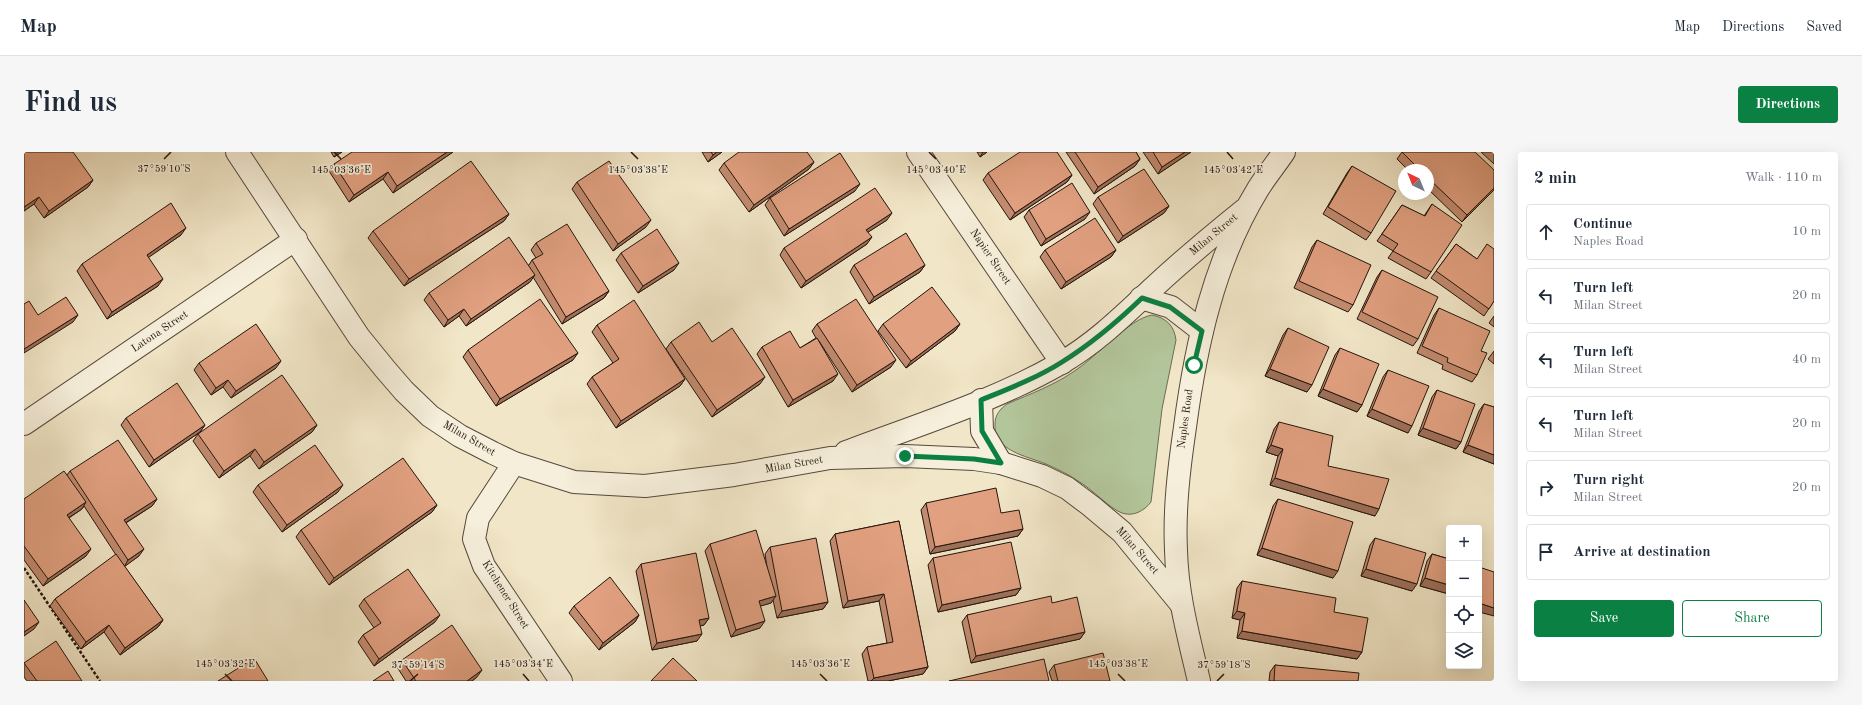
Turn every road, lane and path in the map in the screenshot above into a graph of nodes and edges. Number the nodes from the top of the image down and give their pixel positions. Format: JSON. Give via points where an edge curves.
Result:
{"nodes":[{"id":1,"x":237,"y":152,"type":"edge"},
{"id":2,"x":918,"y":152,"type":"edge"},
{"id":3,"x":1284,"y":152,"type":"edge"},
{"id":4,"x":1250,"y":204,"type":"junction"},
{"id":5,"x":296,"y":239,"type":"junction"},
{"id":6,"x":1142,"y":298,"type":"junction"},
{"id":7,"x":1202,"y":331,"type":"junction"},
{"id":8,"x":1062,"y":363,"type":"junction"},
{"id":9,"x":981,"y":400,"type":"junction"},
{"id":10,"x":24,"y":424,"type":"edge"},
{"id":11,"x":830,"y":458,"type":"junction"},
{"id":12,"x":514,"y":463,"type":"junction"},
{"id":13,"x":1001,"y":463,"type":"junction"},
{"id":14,"x":24,"y":568,"type":"edge"},
{"id":15,"x":1181,"y":604,"type":"junction"},
{"id":16,"x":100,"y":681,"type":"edge"},
{"id":17,"x":561,"y":681,"type":"edge"},
{"id":18,"x":1199,"y":681,"type":"edge"}],
"edges":[{"from":1,"to":5,"type":"street","name":"Milan Street"},
{"from":2,"to":8,"type":"street","name":"Napier Street"},
{"from":3,"to":4,"type":"street","name":"Naples Road"},
{"from":4,"to":6,"type":"street","name":"Milan Street"},
{"from":4,"to":7,"type":"street","name":"Naples Road","via":[[1218,275]]},
{"from":5,"to":10,"type":"street","name":"Latona Street"},
{"from":5,"to":12,"type":"street","name":"Milan Street","via":[[359,337],[404,391],[430,416],[460,436]]},
{"from":6,"to":7,"type":"street","via":[[1170,307]]},
{"from":6,"to":8,"type":"street","name":"Milan Street","via":[[1095,340]]},
{"from":7,"to":15,"type":"street","name":"Naples Road","via":[[1188,406],[1177,494],[1176,551]]},
{"from":8,"to":9,"type":"street","name":"Milan Street"},
{"from":9,"to":11,"type":"street","name":"Milan Street"},
{"from":9,"to":13,"type":"street","via":[[982,431]]},
{"from":11,"to":12,"type":"street","name":"Milan Street","via":[[734,475],[645,486],[574,482]]},
{"from":11,"to":13,"type":"street","name":"Milan Street","via":[[905,456],[974,459]]},
{"from":12,"to":17,"type":"street","name":"Kitchener Street","via":[[478,518],[474,539],[484,566]]},
{"from":13,"to":15,"type":"street","name":"Milan Street","via":[[1042,476],[1066,488],[1091,506],[1122,532]]},
{"from":14,"to":16,"type":"path"},
{"from":15,"to":18,"type":"street","name":"Naples Road"}]}
